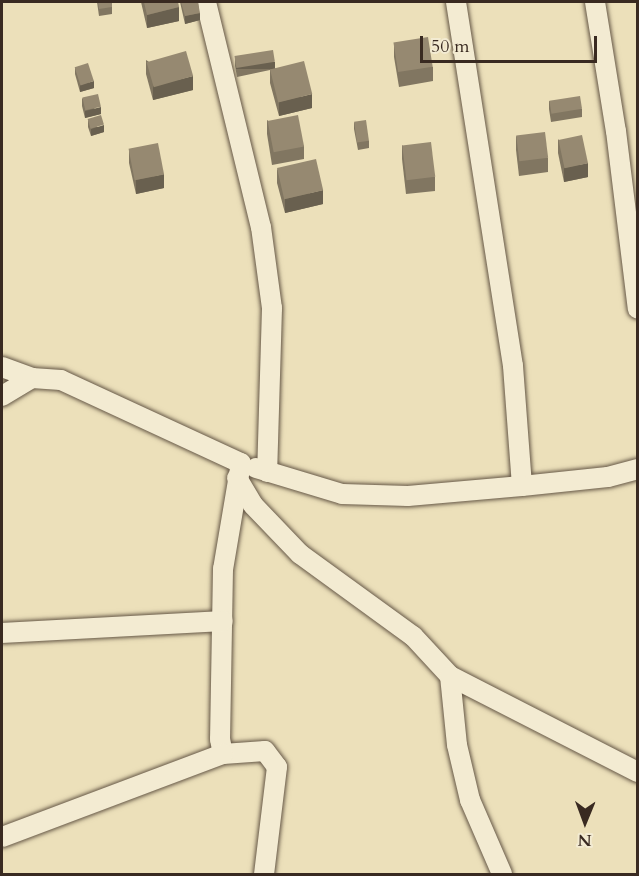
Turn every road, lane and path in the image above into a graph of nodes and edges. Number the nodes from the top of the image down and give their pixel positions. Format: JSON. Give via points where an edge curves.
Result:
{"nodes":[{"id":1,"x":206,"y":2,"type":"edge"},
{"id":2,"x":456,"y":2,"type":"edge"},
{"id":3,"x":595,"y":2,"type":"edge"},
{"id":4,"x":638,"y":309,"type":"edge"},
{"id":5,"x":2,"y":367,"type":"edge"},
{"id":6,"x":32,"y":378,"type":"junction"},
{"id":7,"x":2,"y":396,"type":"edge"},
{"id":8,"x":638,"y":469,"type":"edge"},
{"id":9,"x":239,"y":471,"type":"junction"},
{"id":10,"x":267,"y":472,"type":"junction"},
{"id":11,"x":522,"y":486,"type":"junction"},
{"id":12,"x":223,"y":621,"type":"junction"},
{"id":13,"x":2,"y":633,"type":"edge"},
{"id":14,"x":450,"y":676,"type":"junction"},
{"id":15,"x":223,"y":754,"type":"junction"},
{"id":16,"x":638,"y":772,"type":"edge"},
{"id":17,"x":2,"y":837,"type":"edge"},
{"id":18,"x":264,"y":874,"type":"edge"},
{"id":19,"x":502,"y":874,"type":"edge"}],
"edges":[{"from":1,"to":10,"type":"street","via":[[261,227],[272,308]]},
{"from":2,"to":11,"type":"street","via":[[513,366]]},
{"from":3,"to":4,"type":"street","via":[[613,108]]},
{"from":5,"to":6,"type":"street"},
{"from":6,"to":7,"type":"street"},
{"from":6,"to":9,"type":"street","via":[[61,380]]},
{"from":8,"to":11,"type":"street","via":[[608,477]]},
{"from":9,"to":10,"type":"street"},
{"from":9,"to":12,"type":"street","via":[[223,569]]},
{"from":9,"to":14,"type":"street","via":[[253,505],[300,554],[413,636]]},
{"from":10,"to":11,"type":"street","via":[[342,494],[408,496]]},
{"from":12,"to":13,"type":"street"},
{"from":12,"to":15,"type":"street"},
{"from":14,"to":16,"type":"street"},
{"from":14,"to":19,"type":"street","via":[[457,745],[470,800]]},
{"from":15,"to":17,"type":"street"},
{"from":15,"to":18,"type":"street","via":[[265,751],[277,767]]}]}
